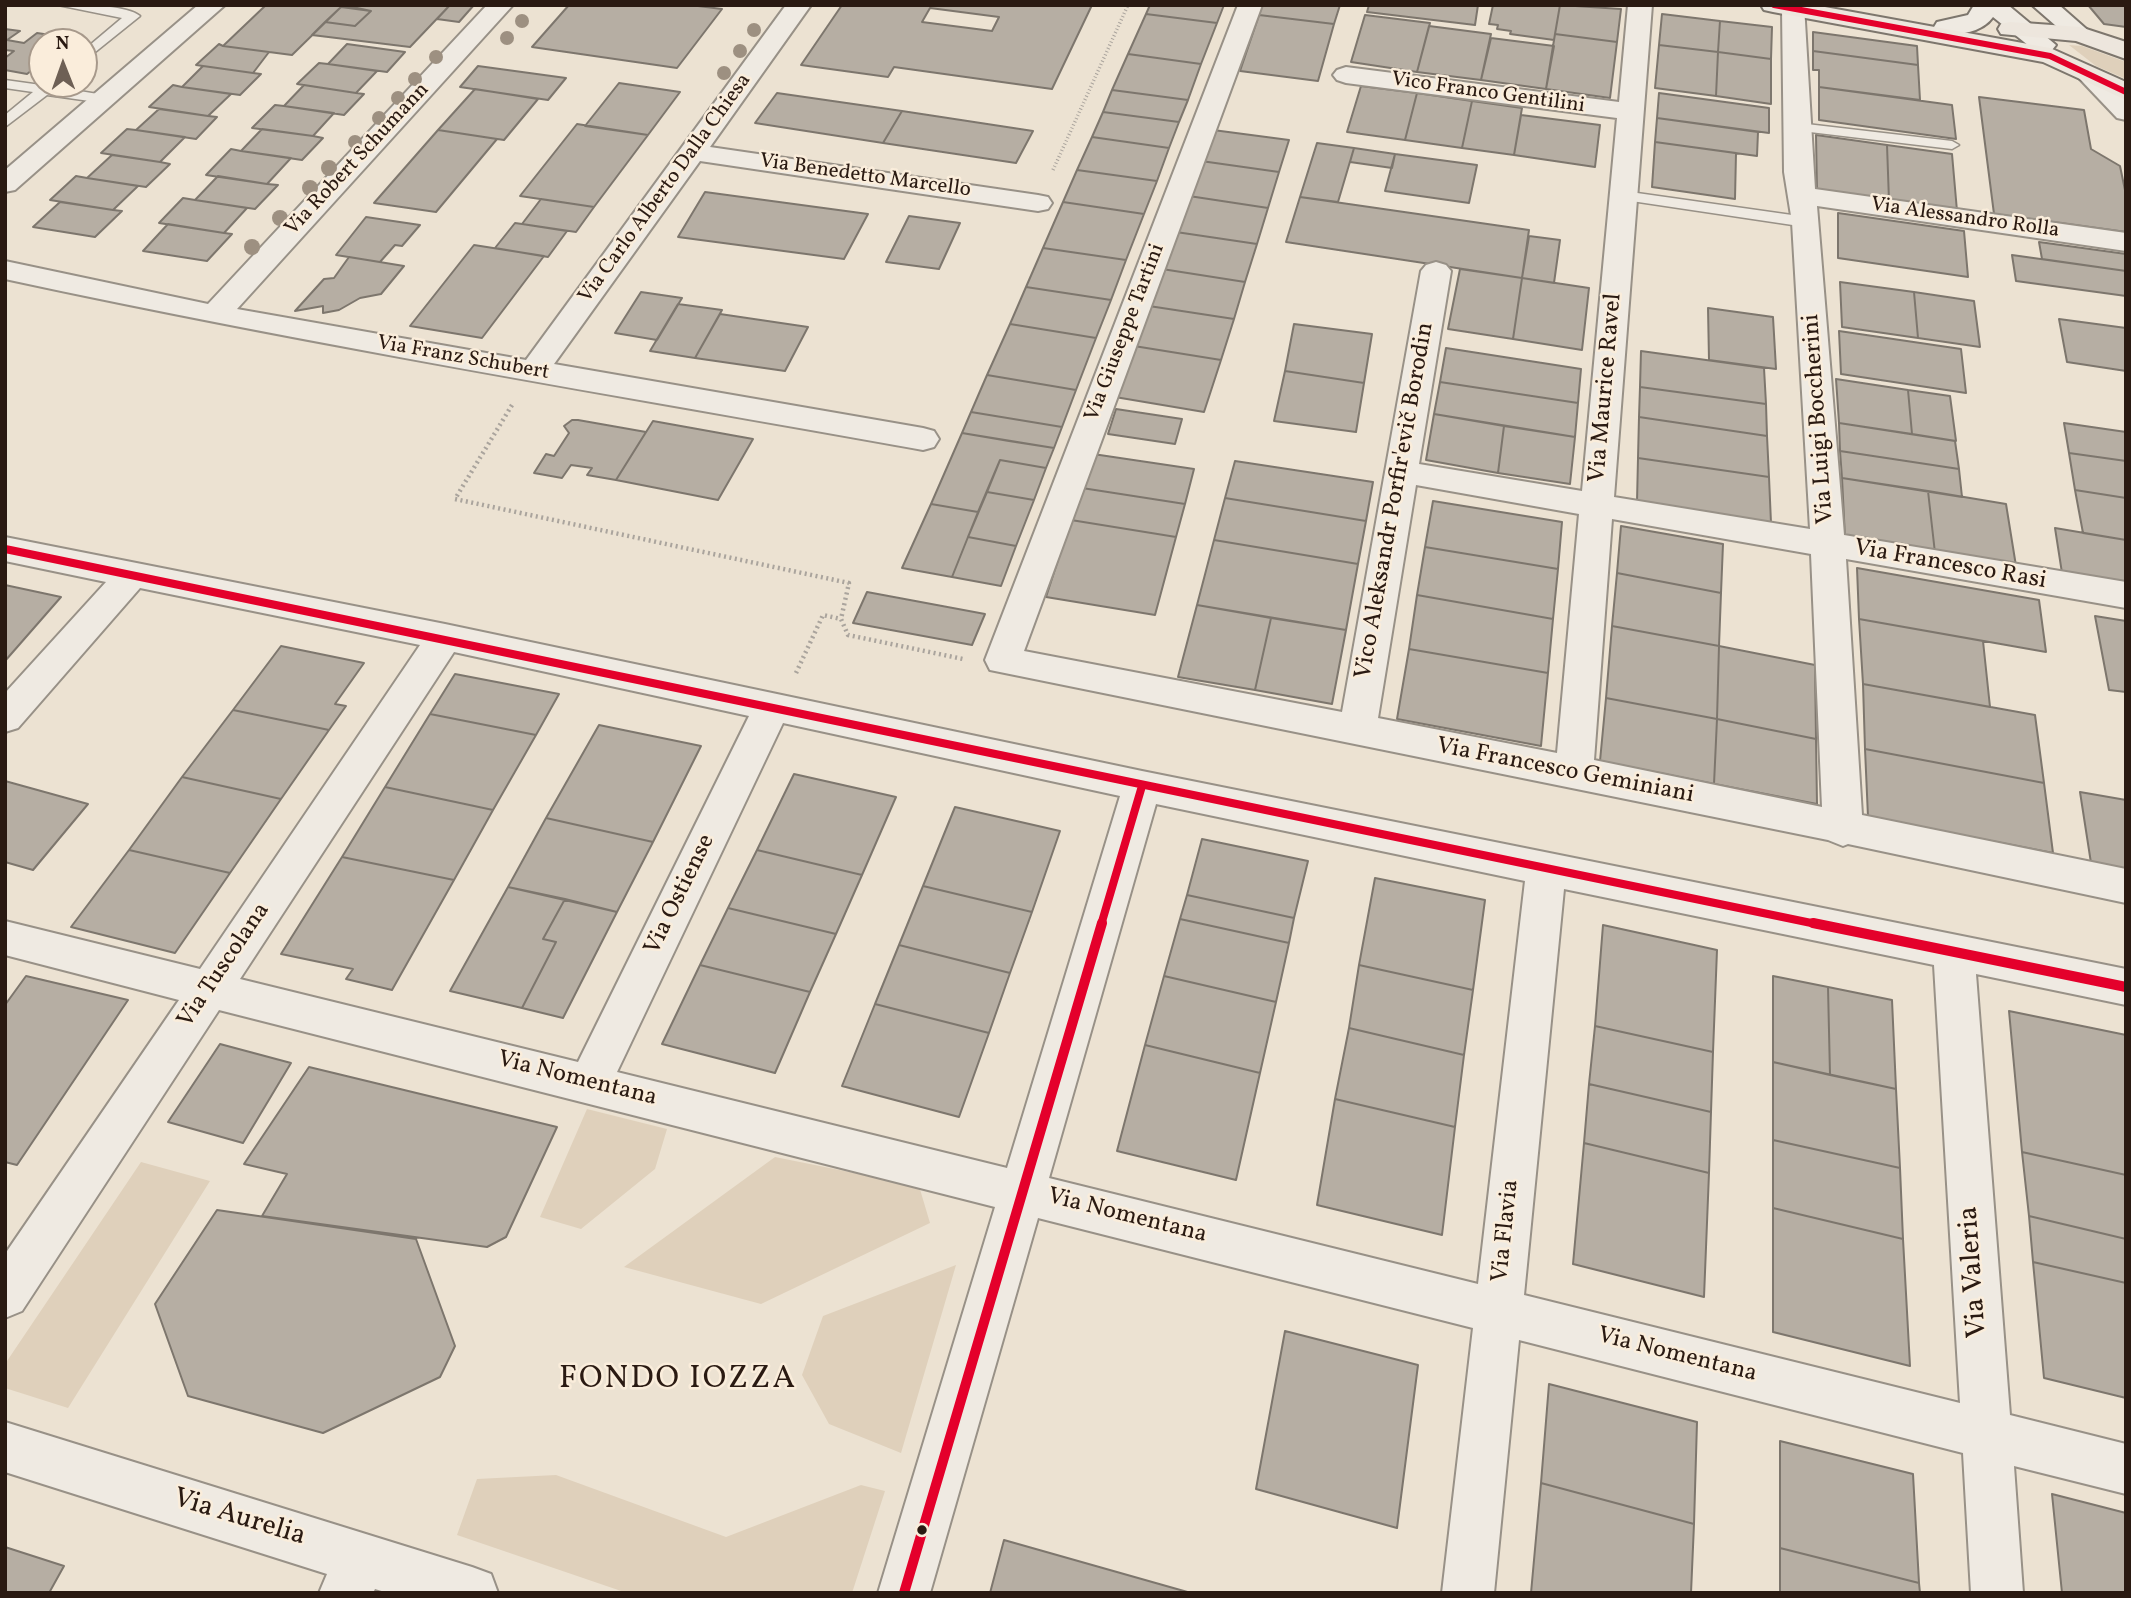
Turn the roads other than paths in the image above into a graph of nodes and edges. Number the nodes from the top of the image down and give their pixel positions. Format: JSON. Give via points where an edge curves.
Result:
{"nodes":[{"id":1,"x":64,"y":5,"type":"edge"},
{"id":2,"x":501,"y":5,"type":"edge"},
{"id":3,"x":799,"y":5,"type":"edge"},
{"id":4,"x":1250,"y":5,"type":"edge"},
{"id":5,"x":1640,"y":5,"type":"edge"},
{"id":6,"x":1986,"y":5,"type":"edge"},
{"id":7,"x":1993,"y":5,"type":"edge"},
{"id":8,"x":2044,"y":5,"type":"edge"},
{"id":9,"x":210,"y":7,"type":"edge"},
{"id":10,"x":1784,"y":7,"type":"edge"},
{"id":11,"x":1861,"y":20,"type":"junction"},
{"id":12,"x":1945,"y":27,"type":"junction"},
{"id":13,"x":2021,"y":29,"type":"junction"},
{"id":14,"x":2080,"y":34,"type":"junction"},
{"id":15,"x":2049,"y":44,"type":"junction"},
{"id":16,"x":98,"y":45,"type":"edge"},
{"id":17,"x":2126,"y":51,"type":"edge"},
{"id":18,"x":1346,"y":75,"type":"dead end"},
{"id":19,"x":2092,"y":78,"type":"junction"},
{"id":20,"x":5,"y":84,"type":"edge"},
{"id":21,"x":28,"y":86,"type":"edge"},
{"id":22,"x":2126,"y":92,"type":"edge"},
{"id":23,"x":35,"y":98,"type":"edge"},
{"id":24,"x":98,"y":98,"type":"edge"},
{"id":25,"x":104,"y":99,"type":"junction"},
{"id":26,"x":1631,"y":112,"type":"junction"},
{"id":27,"x":2126,"y":112,"type":"edge"},
{"id":28,"x":5,"y":123,"type":"edge"},
{"id":29,"x":1798,"y":127,"type":"junction"},
{"id":30,"x":1952,"y":145,"type":"dead end"},
{"id":31,"x":692,"y":152,"type":"junction"},
{"id":32,"x":5,"y":184,"type":"edge"},
{"id":33,"x":1623,"y":196,"type":"junction"},
{"id":34,"x":1038,"y":203,"type":"road end"},
{"id":35,"x":1805,"y":209,"type":"junction"},
{"id":36,"x":2126,"y":242,"type":"edge"},
{"id":37,"x":5,"y":270,"type":"edge"},
{"id":38,"x":1436,"y":271,"type":"dead end"},
{"id":39,"x":215,"y":315,"type":"junction"},
{"id":40,"x":533,"y":372,"type":"junction"},
{"id":41,"x":923,"y":439,"type":"dead end"},
{"id":42,"x":1402,"y":472,"type":"junction"},
{"id":43,"x":1597,"y":507,"type":"junction"},
{"id":44,"x":1828,"y":545,"type":"junction"},
{"id":45,"x":5,"y":549,"type":"edge"},
{"id":46,"x":132,"y":574,"type":"junction"},
{"id":47,"x":2126,"y":595,"type":"edge"},
{"id":48,"x":445,"y":638,"type":"junction"},
{"id":49,"x":1003,"y":660,"type":"joint"},
{"id":50,"x":782,"y":695,"type":"junction"},
{"id":51,"x":5,"y":718,"type":"edge"},
{"id":52,"x":1356,"y":731,"type":"junction"},
{"id":53,"x":1574,"y":771,"type":"junction"},
{"id":54,"x":1142,"y":786,"type":"junction"},
{"id":55,"x":1843,"y":830,"type":"junction"},
{"id":56,"x":1546,"y":869,"type":"junction"},
{"id":57,"x":2126,"y":886,"type":"edge"},
{"id":58,"x":5,"y":938,"type":"edge"},
{"id":59,"x":1954,"y":952,"type":"junction"},
{"id":60,"x":2126,"y":987,"type":"edge"},
{"id":61,"x":210,"y":988,"type":"junction"},
{"id":62,"x":590,"y":1083,"type":"junction"},
{"id":63,"x":1023,"y":1190,"type":"junction"},
{"id":64,"x":5,"y":1295,"type":"edge"},
{"id":65,"x":1498,"y":1311,"type":"junction"},
{"id":66,"x":1986,"y":1433,"type":"junction"},
{"id":67,"x":5,"y":1447,"type":"edge"},
{"id":68,"x":2126,"y":1469,"type":"edge"},
{"id":69,"x":353,"y":1576,"type":"edge"},
{"id":70,"x":472,"y":1593,"type":"edge"},
{"id":71,"x":904,"y":1593,"type":"edge"},
{"id":72,"x":1468,"y":1593,"type":"edge"},
{"id":73,"x":1997,"y":1593,"type":"edge"}],
"edges":[{"from":1,"to":16,"type":"lane","via":[[133,16]]},
{"from":2,"to":39,"type":"street","name":"Via Robert Schumann"},
{"from":3,"to":31,"type":"street","name":"Via Carlo Alberto Dalla Chiesa"},
{"from":4,"to":49,"type":"street","name":"Via Giuseppe Tartini"},
{"from":5,"to":26,"type":"street","name":"Via Maurice Ravel"},
{"from":6,"to":12,"type":"street","via":[[1979,20]]},
{"from":7,"to":13,"type":"street"},
{"from":8,"to":14,"type":"street"},
{"from":9,"to":25,"type":"street"},
{"from":10,"to":11,"type":"main road"},
{"from":10,"to":29,"type":"street","name":"Via Luigi Boccherini"},
{"from":11,"to":12,"type":"main road"},
{"from":11,"to":15,"type":"main road"},
{"from":12,"to":13,"type":"main road"},
{"from":13,"to":15,"type":"main road"},
{"from":14,"to":15,"type":"main road"},
{"from":14,"to":17,"type":"main road"},
{"from":15,"to":19,"type":"main road"},
{"from":18,"to":26,"type":"street","name":"Vico Franco Gentilini"},
{"from":19,"to":22,"type":"main road"},
{"from":19,"to":27,"type":"street"},
{"from":20,"to":21,"type":"lane"},
{"from":23,"to":28,"type":"lane"},
{"from":24,"to":25,"type":"lane"},
{"from":25,"to":32,"type":"street"},
{"from":26,"to":33,"type":"street","name":"Via Maurice Ravel"},
{"from":29,"to":30,"type":"lane"},
{"from":29,"to":35,"type":"street","name":"Via Luigi Boccherini","via":[[1797,172]]},
{"from":31,"to":34,"type":"street","name":"Via Benedetto Marcello"},
{"from":31,"to":40,"type":"street","name":"Via Carlo Alberto Dalla Chiesa"},
{"from":33,"to":35,"type":"lane"},
{"from":33,"to":43,"type":"street","name":"Via Maurice Ravel"},
{"from":35,"to":36,"type":"street","name":"Via Alessandro Rolla"},
{"from":35,"to":44,"type":"street","name":"Via Luigi Boccherini"},
{"from":37,"to":39,"type":"street","name":"Via Franz Schubert"},
{"from":38,"to":42,"type":"street","name":"Vico Aleksandr Porfir'evič Borodin"},
{"from":39,"to":40,"type":"street","name":"Via Franz Schubert"},
{"from":40,"to":41,"type":"street","name":"Via Franz Schubert"},
{"from":42,"to":43,"type":"street","name":"Via Francesco Rasi"},
{"from":42,"to":52,"type":"street","name":"Vico Aleksandr Porfir'evič Borodin"},
{"from":43,"to":44,"type":"street","name":"Via Francesco Rasi"},
{"from":43,"to":53,"type":"street","name":"Via Maurice Ravel"},
{"from":44,"to":47,"type":"street","name":"Via Francesco Rasi"},
{"from":44,"to":55,"type":"street","name":"Via Luigi Boccherini"},
{"from":45,"to":46,"type":"street"},
{"from":46,"to":48,"type":"street"},
{"from":46,"to":51,"type":"street"},
{"from":48,"to":50,"type":"street"},
{"from":48,"to":61,"type":"street","name":"Via Tuscolana"},
{"from":49,"to":52,"type":"street","name":"Via Francesco Geminiani"},
{"from":50,"to":54,"type":"street"},
{"from":50,"to":62,"type":"street","name":"Via Ostiense"},
{"from":52,"to":53,"type":"street","name":"Via Francesco Geminiani"},
{"from":53,"to":55,"type":"street","name":"Via Francesco Geminiani"},
{"from":54,"to":56,"type":"street"},
{"from":54,"to":63,"type":"street"},
{"from":55,"to":57,"type":"street","name":"Via Francesco Geminiani"},
{"from":56,"to":59,"type":"street"},
{"from":56,"to":65,"type":"street","name":"Via Flavia"},
{"from":58,"to":61,"type":"street","name":"Via Nomentana"},
{"from":59,"to":60,"type":"street"},
{"from":59,"to":66,"type":"street","name":"Via Valeria"},
{"from":61,"to":62,"type":"street","name":"Via Nomentana"},
{"from":61,"to":64,"type":"street","name":"Via Tuscolana"},
{"from":62,"to":63,"type":"street","name":"Via Nomentana"},
{"from":63,"to":65,"type":"street","name":"Via Nomentana"},
{"from":63,"to":71,"type":"street"},
{"from":65,"to":66,"type":"street","name":"Via Nomentana"},
{"from":65,"to":72,"type":"street","name":"Via Flavia"},
{"from":66,"to":68,"type":"street","name":"Via Nomentana"},
{"from":66,"to":73,"type":"street","name":"Via Valeria"},
{"from":67,"to":69,"type":"street","name":"Via Aurelia"},
{"from":69,"to":70,"type":"street","name":"Via Aurelia"}]}
